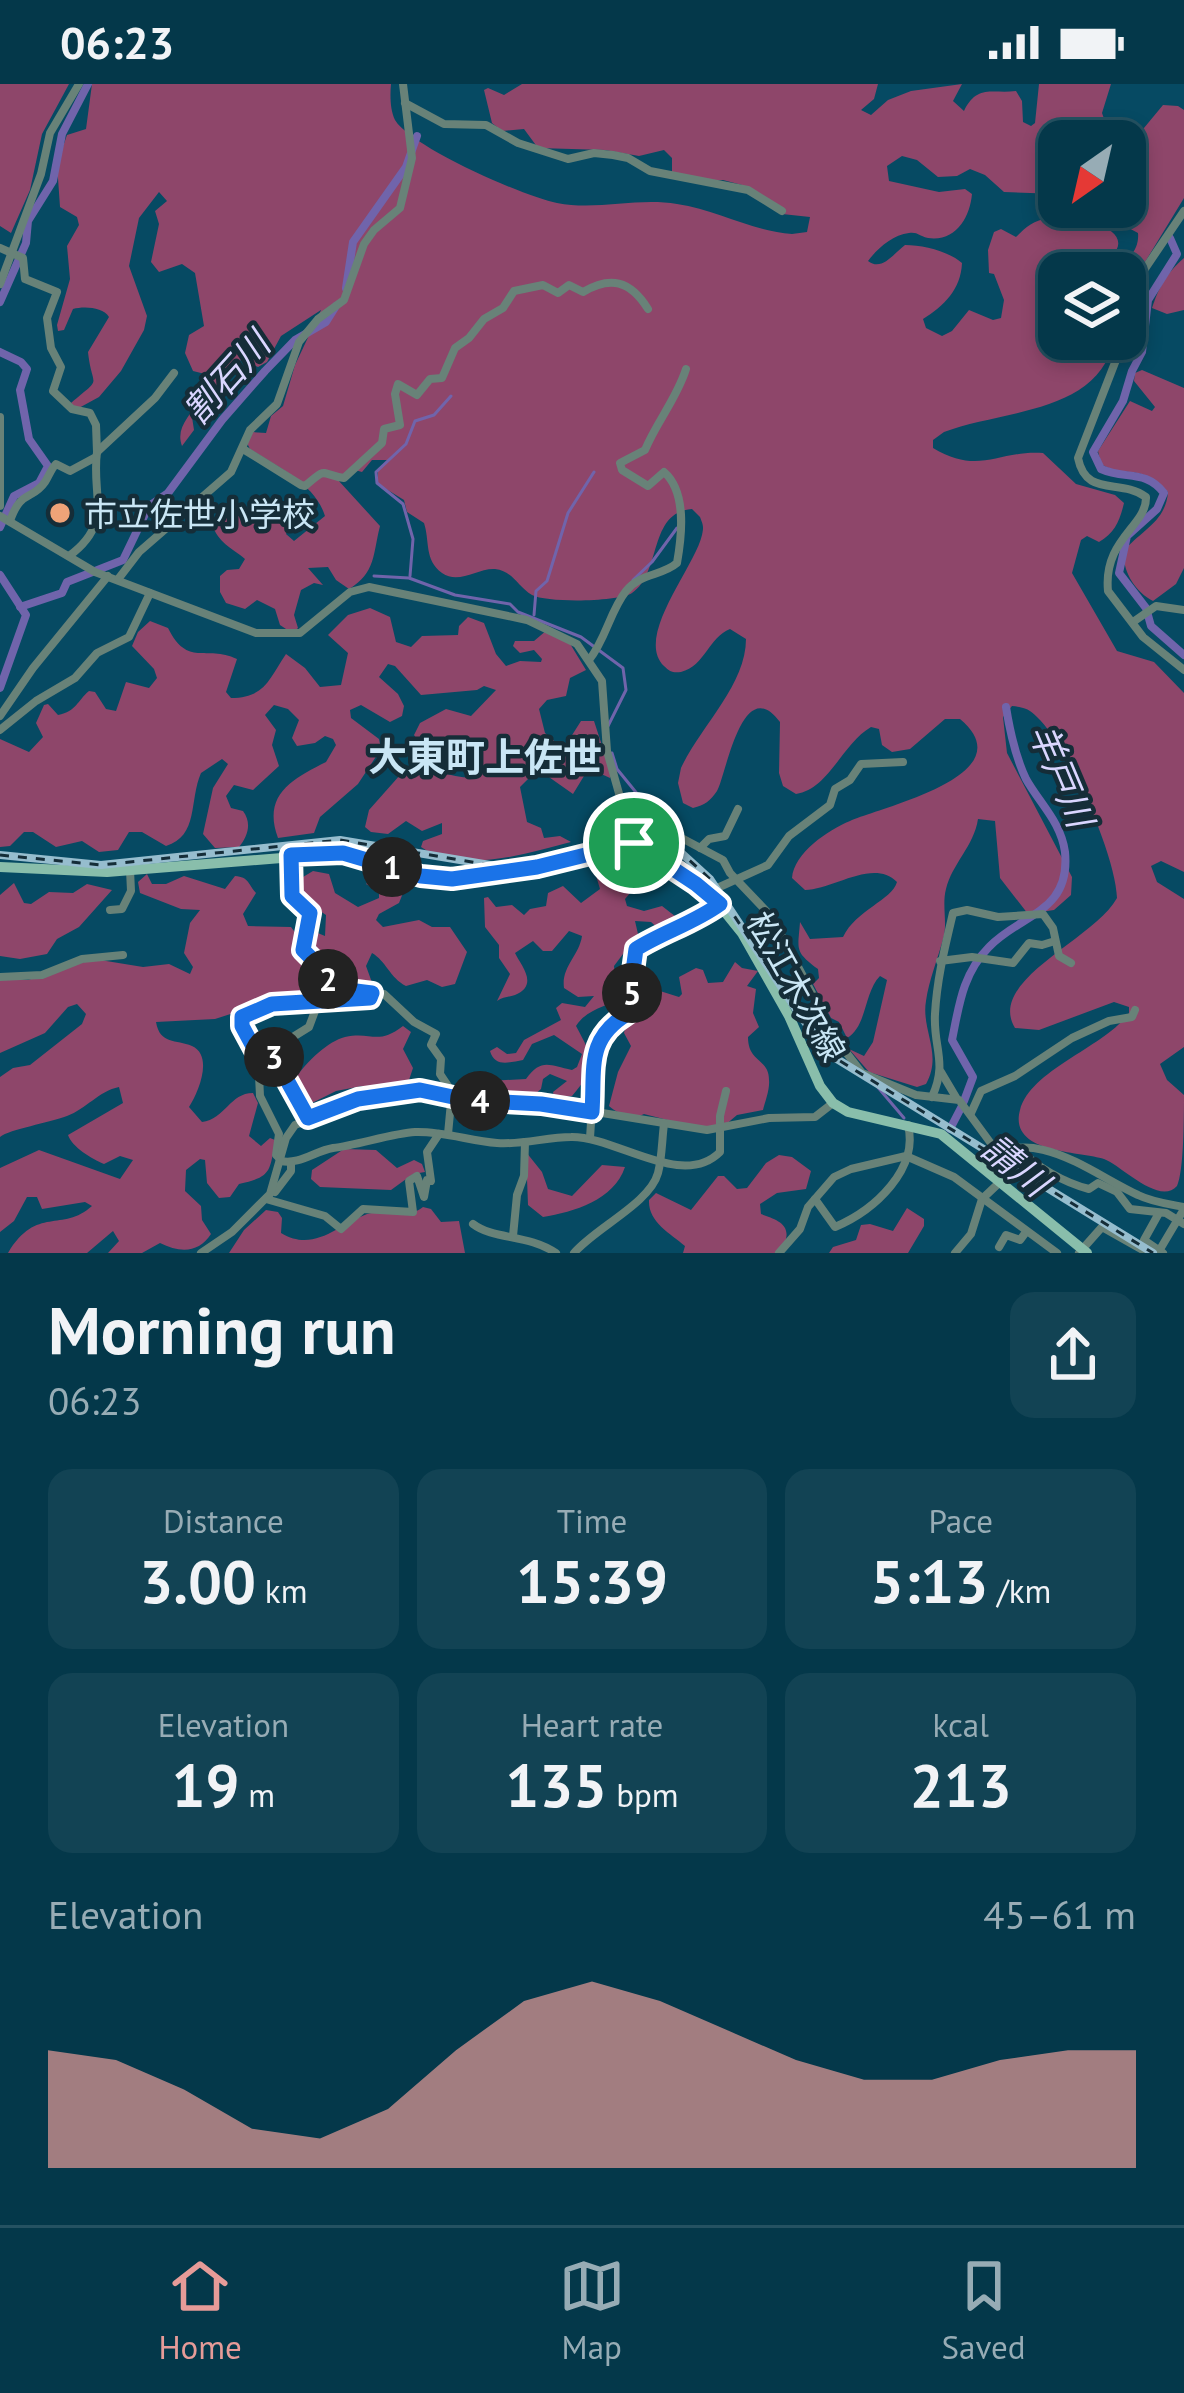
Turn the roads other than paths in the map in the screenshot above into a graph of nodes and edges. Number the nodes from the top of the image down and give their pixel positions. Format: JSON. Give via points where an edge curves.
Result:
{"nodes":[{"id":1,"x":79,"y":84,"type":"edge"},
{"id":2,"x":404,"y":84,"type":"edge"},
{"id":3,"x":404,"y":103,"type":"junction"},
{"id":4,"x":782,"y":211,"type":"dead end"},
{"id":5,"x":1184,"y":211,"type":"edge"},
{"id":6,"x":0,"y":248,"type":"edge"},
{"id":7,"x":17,"y":255,"type":"junction"},
{"id":8,"x":0,"y":284,"type":"edge"},
{"id":9,"x":648,"y":309,"type":"dead end"},
{"id":10,"x":686,"y":369,"type":"dead end"},
{"id":11,"x":174,"y":374,"type":"dead end"},
{"id":12,"x":0,"y":418,"type":"edge"},
{"id":13,"x":243,"y":449,"type":"junction"},
{"id":14,"x":97,"y":454,"type":"junction"},
{"id":15,"x":1,"y":486,"type":"edge"},
{"id":16,"x":0,"y":506,"type":"edge"},
{"id":17,"x":6,"y":519,"type":"edge"},
{"id":18,"x":69,"y":556,"type":"junction"},
{"id":19,"x":114,"y":577,"type":"junction"},
{"id":20,"x":150,"y":592,"type":"junction"},
{"id":21,"x":1184,"y":610,"type":"edge"},
{"id":22,"x":1133,"y":622,"type":"junction"},
{"id":23,"x":589,"y":660,"type":"junction"},
{"id":24,"x":1184,"y":670,"type":"edge"},
{"id":25,"x":0,"y":716,"type":"edge"},
{"id":26,"x":0,"y":730,"type":"edge"},
{"id":27,"x":903,"y":762,"type":"dead end"},
{"id":28,"x":738,"y":809,"type":"dead end"},
{"id":29,"x":630,"y":830,"type":"junction"},
{"id":30,"x":700,"y":846,"type":"junction"},
{"id":31,"x":633,"y":847,"type":"junction"},
{"id":32,"x":291,"y":855,"type":"junction"},
{"id":33,"x":0,"y":867,"type":"edge"},
{"id":34,"x":130,"y":870,"type":"junction"},
{"id":35,"x":737,"y":878,"type":"junction"},
{"id":36,"x":719,"y":903,"type":"junction"},
{"id":37,"x":110,"y":910,"type":"dead end"},
{"id":38,"x":1055,"y":940,"type":"junction"},
{"id":39,"x":123,"y":955,"type":"dead end"},
{"id":40,"x":940,"y":961,"type":"junction"},
{"id":41,"x":1071,"y":963,"type":"dead end"},
{"id":42,"x":0,"y":977,"type":"edge"},
{"id":43,"x":372,"y":993,"type":"junction"},
{"id":44,"x":319,"y":1002,"type":"junction"},
{"id":45,"x":1135,"y":1010,"type":"dead end"},
{"id":46,"x":272,"y":1050,"type":"dead end"},
{"id":47,"x":256,"y":1052,"type":"junction"},
{"id":48,"x":941,"y":1072,"type":"junction"},
{"id":49,"x":726,"y":1091,"type":"dead end"},
{"id":50,"x":452,"y":1096,"type":"junction"},
{"id":51,"x":932,"y":1097,"type":"junction"},
{"id":52,"x":957,"y":1099,"type":"junction"},
{"id":53,"x":833,"y":1103,"type":"junction"},
{"id":54,"x":592,"y":1112,"type":"junction"},
{"id":55,"x":971,"y":1113,"type":"junction"},
{"id":56,"x":308,"y":1118,"type":"junction"},
{"id":57,"x":664,"y":1124,"type":"junction"},
{"id":58,"x":909,"y":1124,"type":"junction"},
{"id":59,"x":722,"y":1129,"type":"junction"},
{"id":60,"x":444,"y":1134,"type":"junction"},
{"id":61,"x":590,"y":1138,"type":"junction"},
{"id":62,"x":526,"y":1141,"type":"junction"},
{"id":63,"x":1018,"y":1147,"type":"junction"},
{"id":64,"x":998,"y":1153,"type":"junction"},
{"id":65,"x":1057,"y":1154,"type":"junction"},
{"id":66,"x":908,"y":1156,"type":"junction"},
{"id":67,"x":284,"y":1162,"type":"junction"},
{"id":68,"x":659,"y":1164,"type":"junction"},
{"id":69,"x":980,"y":1164,"type":"junction"},
{"id":70,"x":1049,"y":1171,"type":"junction"},
{"id":71,"x":998,"y":1184,"type":"junction"},
{"id":72,"x":815,"y":1198,"type":"junction"},
{"id":73,"x":982,"y":1198,"type":"junction"},
{"id":74,"x":267,"y":1200,"type":"junction"},
{"id":75,"x":1184,"y":1208,"type":"edge"},
{"id":76,"x":1159,"y":1213,"type":"junction"},
{"id":77,"x":1181,"y":1222,"type":"edge"},
{"id":78,"x":473,"y":1224,"type":"dead end"},
{"id":79,"x":1026,"y":1232,"type":"junction"},
{"id":80,"x":514,"y":1239,"type":"junction"},
{"id":81,"x":999,"y":1247,"type":"edge"},
{"id":82,"x":1083,"y":1252,"type":"edge"},
{"id":83,"x":1161,"y":1252,"type":"edge"},
{"id":84,"x":201,"y":1253,"type":"edge"},
{"id":85,"x":556,"y":1253,"type":"edge"},
{"id":86,"x":574,"y":1253,"type":"edge"},
{"id":87,"x":779,"y":1253,"type":"edge"},
{"id":88,"x":955,"y":1253,"type":"edge"},
{"id":89,"x":1057,"y":1253,"type":"edge"},
{"id":90,"x":1148,"y":1253,"type":"edge"}],
"edges":[{"from":1,"to":7,"type":"street","via":[[50,133]]},
{"from":2,"to":3,"type":"street"},
{"from":3,"to":4,"type":"street","via":[[444,124],[486,125],[568,159],[613,154],[650,171],[748,190]]},
{"from":3,"to":13,"type":"street","via":[[412,158],[400,208],[364,244],[344,300],[299,342],[278,404],[250,430]]},
{"from":5,"to":22,"type":"street","via":[[1134,285],[1133,331],[1078,454],[1093,484],[1136,490],[1147,500],[1115,546],[1107,576],[1111,596]]},
{"from":6,"to":7,"type":"street"},
{"from":7,"to":8,"type":"street"},
{"from":7,"to":14,"type":"street","via":[[25,279],[57,292],[47,318],[61,367],[52,391],[90,413]]},
{"from":9,"to":13,"type":"street","via":[[633,290],[611,283],[583,292],[569,285],[558,293],[521,288],[455,347],[442,378],[417,395],[398,384],[400,425],[384,429],[382,443],[344,478],[327,471],[301,485]]},
{"from":10,"to":23,"type":"street","via":[[645,450],[620,464],[644,485],[664,472],[677,488],[677,563],[626,591]]},
{"from":11,"to":14,"type":"street"},
{"from":12,"to":15,"type":"street"},
{"from":13,"to":19,"type":"street","via":[[231,472]]},
{"from":14,"to":17,"type":"street","via":[[70,471],[54,464]]},
{"from":14,"to":18,"type":"street","via":[[94,529]]},
{"from":15,"to":16,"type":"street"},
{"from":17,"to":18,"type":"street"},
{"from":18,"to":19,"type":"street"},
{"from":19,"to":20,"type":"street"},
{"from":19,"to":25,"type":"street"},
{"from":20,"to":23,"type":"street","via":[[256,633],[290,636],[369,587],[527,620],[568,637]]},
{"from":20,"to":26,"type":"street","via":[[129,637]]},
{"from":21,"to":22,"type":"street","via":[[1160,605]]},
{"from":22,"to":24,"type":"street"},
{"from":23,"to":29,"type":"street","via":[[602,681],[607,751]]},
{"from":27,"to":35,"type":"street","via":[[862,763],[772,861]]},
{"from":28,"to":30,"type":"street","via":[[724,838]]},
{"from":29,"to":30,"type":"street","via":[[657,825]]},
{"from":29,"to":31,"type":"street"},
{"from":30,"to":35,"type":"street"},
{"from":31,"to":32,"type":"main road","via":[[452,879],[343,853]]},
{"from":31,"to":36,"type":"main road","name":"松江木次線"},
{"from":32,"to":34,"type":"main road"},
{"from":32,"to":43,"type":"street","via":[[292,896],[310,913],[303,950],[332,988]]},
{"from":33,"to":34,"type":"main road"},
{"from":34,"to":37,"type":"street","via":[[130,896],[122,909]]},
{"from":35,"to":36,"type":"street","via":[[715,889]]},
{"from":35,"to":51,"type":"street","via":[[771,916],[862,1073]]},
{"from":36,"to":53,"type":"main road","name":"松江木次線","via":[[768,976]]},
{"from":36,"to":54,"type":"street","via":[[636,949],[627,1014],[596,1045]]},
{"from":38,"to":40,"type":"street","via":[[1029,943],[1008,964]]},
{"from":38,"to":40,"type":"street","via":[[1043,914],[961,910],[952,914]]},
{"from":38,"to":41,"type":"street"},
{"from":39,"to":42,"type":"street"},
{"from":40,"to":48,"type":"street","via":[[934,1026]]},
{"from":43,"to":44,"type":"street","via":[[362,1001]]},
{"from":43,"to":50,"type":"street","via":[[436,1033],[431,1046]]},
{"from":44,"to":46,"type":"street","via":[[309,1027]]},
{"from":44,"to":47,"type":"street","via":[[272,1004],[242,1017]]},
{"from":45,"to":55,"type":"street","via":[[981,1091]]},
{"from":47,"to":56,"type":"street","via":[[273,1055]]},
{"from":47,"to":67,"type":"street","via":[[260,1096]]},
{"from":48,"to":51,"type":"street"},
{"from":48,"to":52,"type":"street"},
{"from":49,"to":59,"type":"street"},
{"from":50,"to":54,"type":"street"},
{"from":50,"to":56,"type":"street","via":[[406,1091]]},
{"from":50,"to":60,"type":"street"},
{"from":51,"to":52,"type":"street"},
{"from":52,"to":55,"type":"street"},
{"from":53,"to":58,"type":"main road","name":"松江木次線"},
{"from":53,"to":59,"type":"street","via":[[815,1117]]},
{"from":54,"to":57,"type":"street"},
{"from":54,"to":61,"type":"street"},
{"from":55,"to":64,"type":"street"},
{"from":56,"to":67,"type":"street","via":[[288,1134]]},
{"from":57,"to":59,"type":"street"},
{"from":57,"to":68,"type":"street"},
{"from":58,"to":66,"type":"street"},
{"from":58,"to":69,"type":"main road","name":"松江木次線","via":[[941,1134]]},
{"from":59,"to":68,"type":"street","via":[[714,1158]]},
{"from":60,"to":62,"type":"street"},
{"from":60,"to":67,"type":"street","via":[[410,1132]]},
{"from":60,"to":74,"type":"street","via":[[427,1152],[425,1196],[417,1177],[409,1181],[413,1212],[363,1209],[341,1228]]},
{"from":61,"to":62,"type":"street"},
{"from":61,"to":68,"type":"street"},
{"from":62,"to":80,"type":"street"},
{"from":63,"to":64,"type":"street"},
{"from":63,"to":65,"type":"street"},
{"from":63,"to":70,"type":"street"},
{"from":64,"to":69,"type":"street"},
{"from":65,"to":70,"type":"street"},
{"from":65,"to":75,"type":"street","via":[[1142,1197]]},
{"from":66,"to":72,"type":"street","via":[[839,1174]]},
{"from":66,"to":72,"type":"street","via":[[897,1179],[842,1224],[832,1225]]},
{"from":66,"to":73,"type":"street"},
{"from":67,"to":74,"type":"street","via":[[291,1171]]},
{"from":68,"to":86,"type":"street","via":[[653,1184]]},
{"from":69,"to":71,"type":"main road","name":"松江木次線"},
{"from":70,"to":76,"type":"street","via":[[1084,1189],[1099,1183],[1132,1210]]},
{"from":71,"to":73,"type":"street"},
{"from":71,"to":82,"type":"main road","name":"松江木次線"},
{"from":72,"to":87,"type":"street"},
{"from":73,"to":79,"type":"street"},
{"from":73,"to":88,"type":"street"},
{"from":74,"to":84,"type":"street"},
{"from":75,"to":77,"type":"street"},
{"from":76,"to":77,"type":"street"},
{"from":76,"to":83,"type":"street","via":[[1144,1240]]},
{"from":77,"to":83,"type":"street"},
{"from":78,"to":80,"type":"street"},
{"from":79,"to":81,"type":"street","via":[[1020,1240],[1006,1234]]},
{"from":79,"to":89,"type":"street"},
{"from":80,"to":85,"type":"street"},
{"from":82,"to":90,"type":"street","via":[[1103,1227]]}]}
